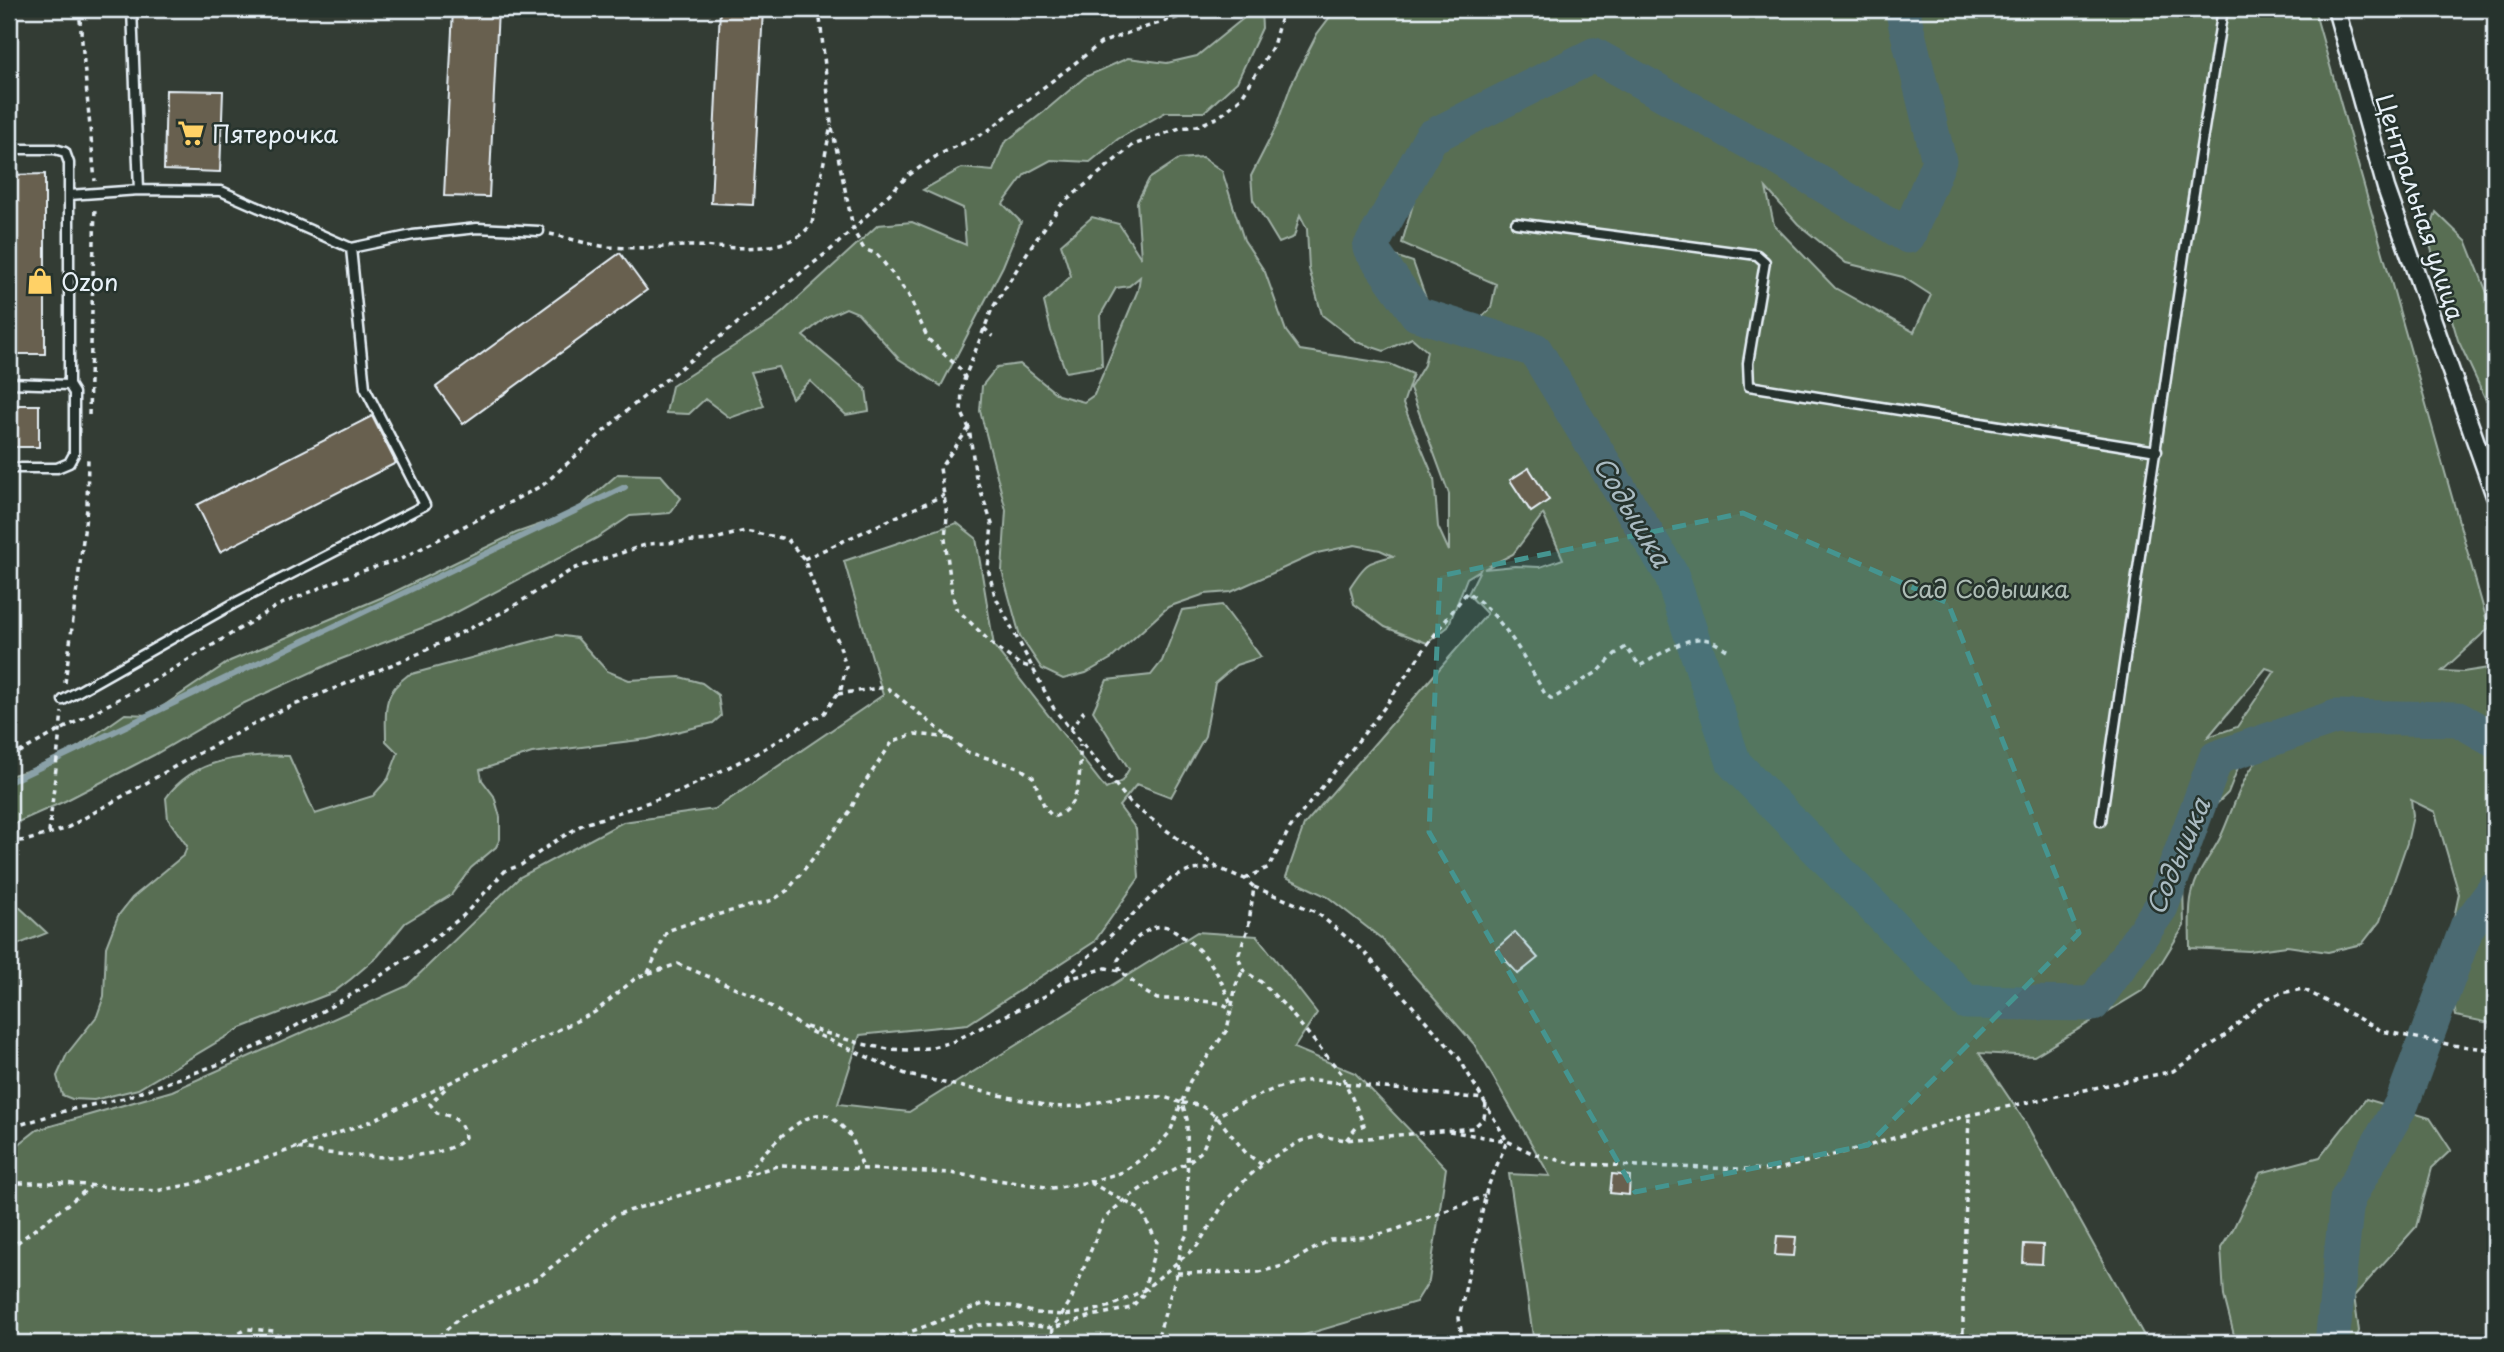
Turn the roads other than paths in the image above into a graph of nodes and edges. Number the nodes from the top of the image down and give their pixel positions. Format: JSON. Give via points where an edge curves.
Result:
{"nodes":[{"id":1,"x":132,"y":9,"type":"edge"},
{"id":2,"x":2223,"y":9,"type":"edge"},
{"id":3,"x":2336,"y":9,"type":"edge"},
{"id":4,"x":9,"y":149,"type":"edge"},
{"id":5,"x":139,"y":190,"type":"junction"},
{"id":6,"x":69,"y":195,"type":"junction"},
{"id":7,"x":1516,"y":223,"type":"dead end"},
{"id":8,"x":539,"y":231,"type":"road end"},
{"id":9,"x":351,"y":248,"type":"junction"},
{"id":10,"x":9,"y":383,"type":"edge"},
{"id":11,"x":69,"y":385,"type":"junction"},
{"id":12,"x":2157,"y":451,"type":"junction"},
{"id":13,"x":9,"y":468,"type":"edge"},
{"id":14,"x":2495,"y":496,"type":"edge"},
{"id":15,"x":63,"y":700,"type":"road end"},
{"id":16,"x":2101,"y":821,"type":"dead end"}],
"edges":[{"from":1,"to":5,"type":"lane"},
{"from":2,"to":12,"type":"lane"},
{"from":3,"to":14,"type":"street","name":"Центральная улица","via":[[2386,188]]},
{"from":4,"to":6,"type":"lane","via":[[65,152]]},
{"from":5,"to":6,"type":"lane"},
{"from":5,"to":9,"type":"lane","via":[[220,191]]},
{"from":6,"to":11,"type":"lane"},
{"from":7,"to":12,"type":"lane","via":[[1757,255],[1765,262],[1748,363],[1749,386]]},
{"from":8,"to":9,"type":"lane","via":[[477,228]]},
{"from":9,"to":15,"type":"lane","via":[[365,388],[425,505],[233,604]]},
{"from":10,"to":11,"type":"lane"},
{"from":11,"to":13,"type":"lane","via":[[74,393],[74,454],[69,463],[57,468]]},
{"from":12,"to":16,"type":"lane"}]}
